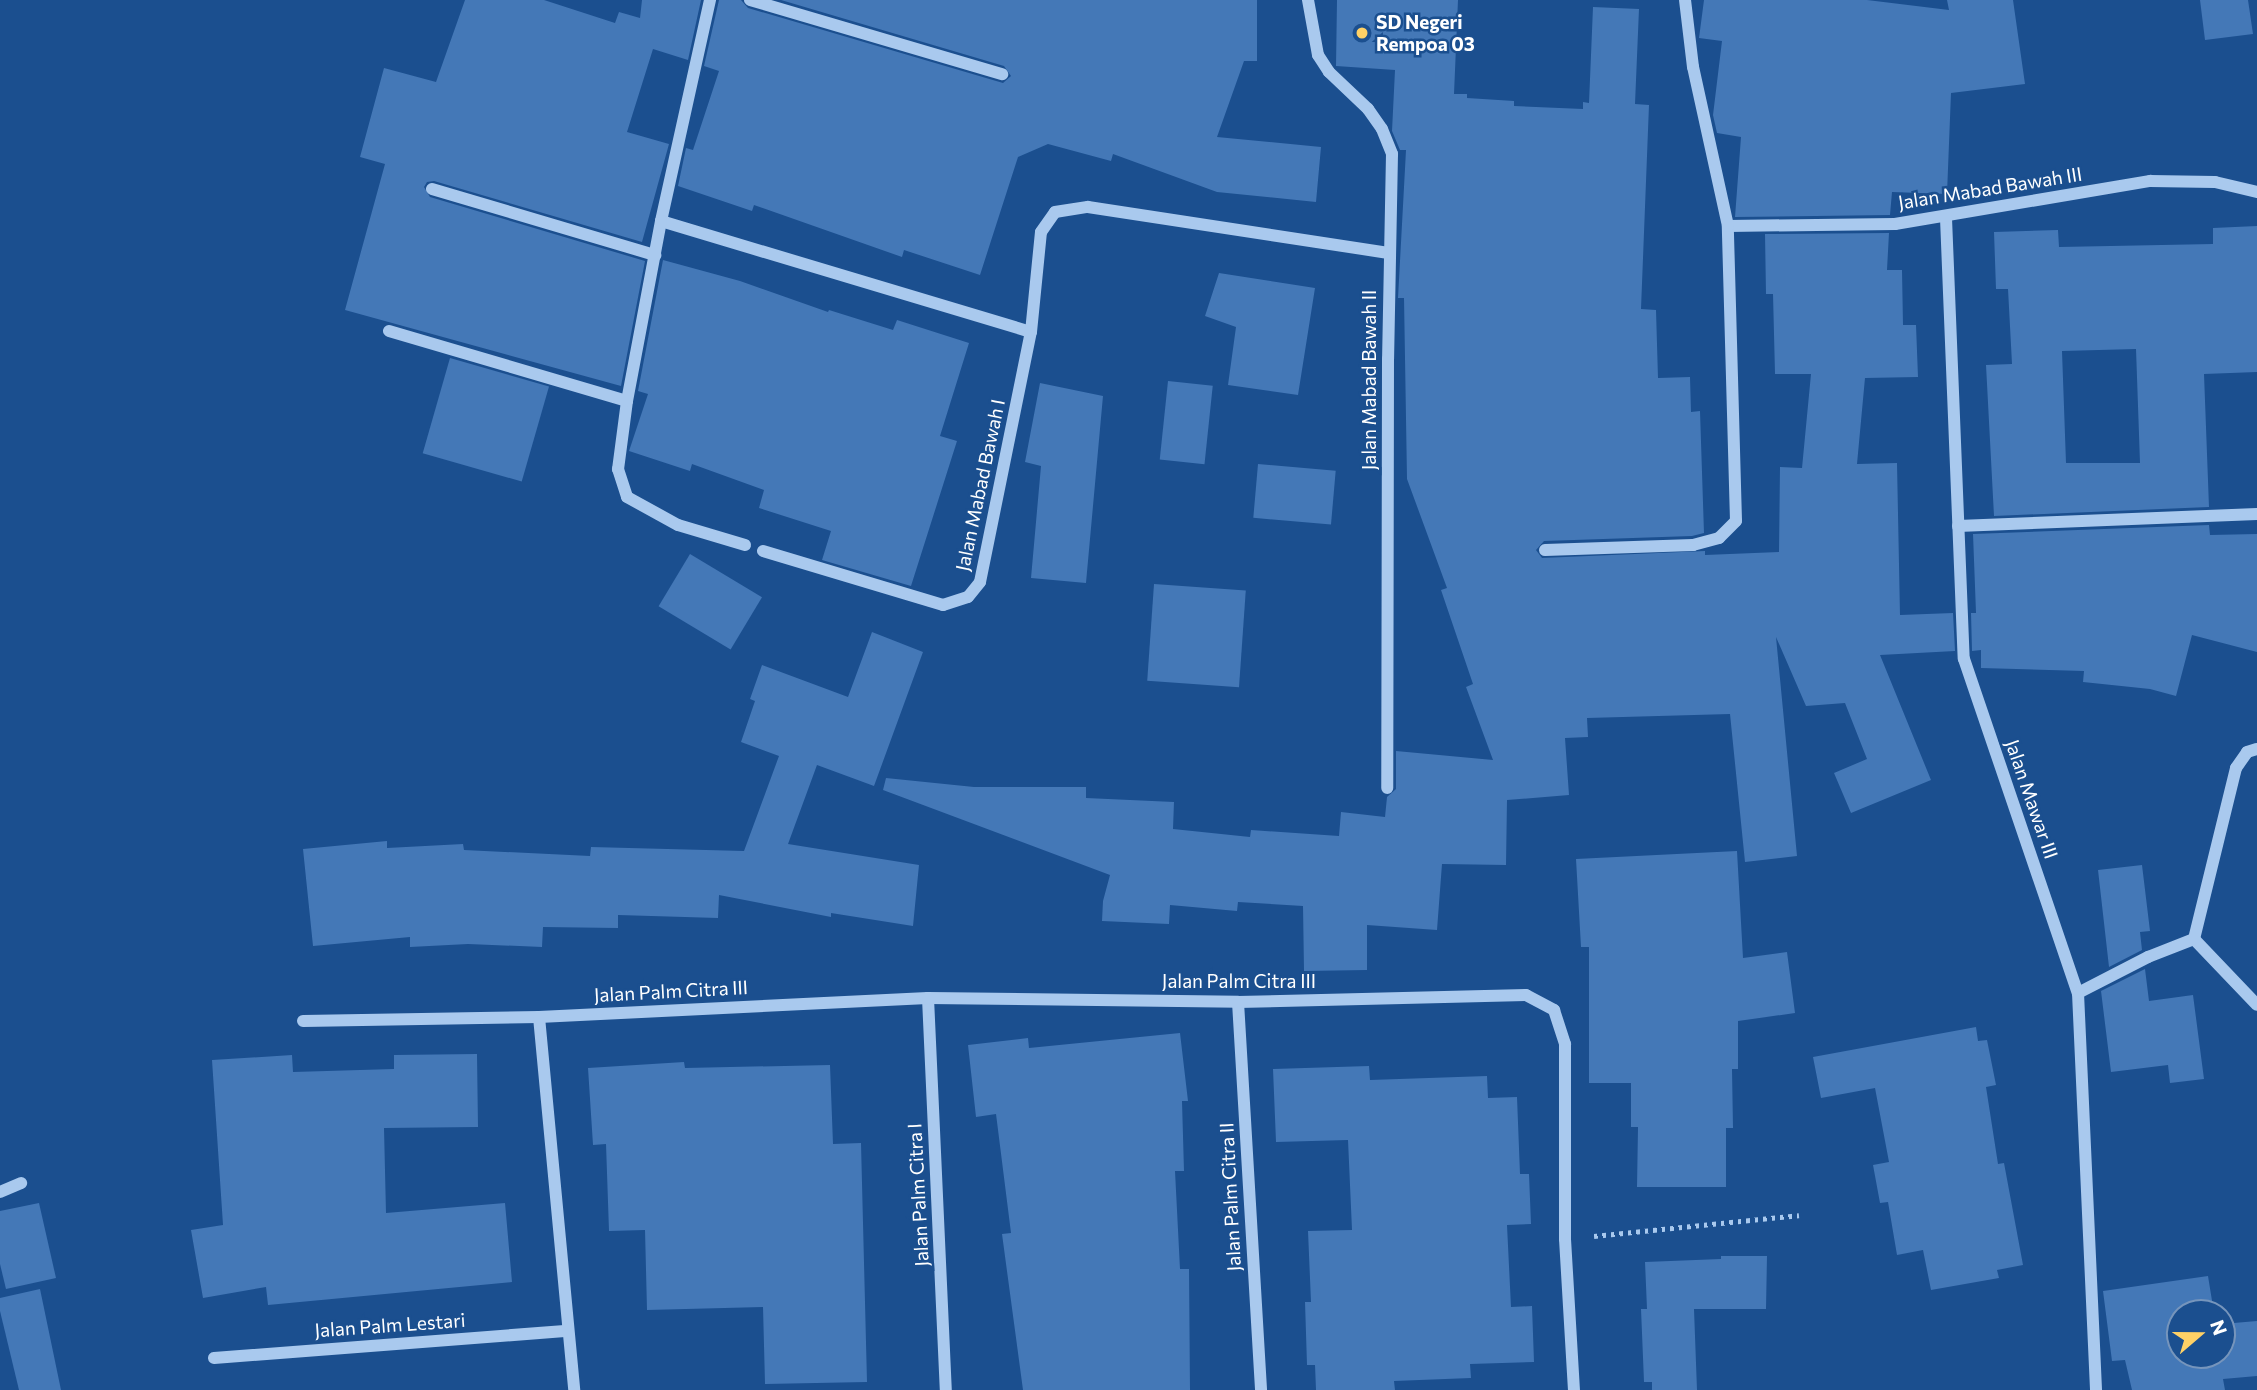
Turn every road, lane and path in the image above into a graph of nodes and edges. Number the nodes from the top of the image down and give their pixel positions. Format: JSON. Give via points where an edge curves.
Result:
{"nodes":[{"id":1,"x":710,"y":0,"type":"edge"},
{"id":2,"x":750,"y":0,"type":"edge"},
{"id":3,"x":1308,"y":0,"type":"edge"},
{"id":4,"x":1685,"y":0,"type":"edge"},
{"id":5,"x":1002,"y":74,"type":"dead end"},
{"id":6,"x":432,"y":190,"type":"dead end"},
{"id":7,"x":2257,"y":192,"type":"edge"},
{"id":8,"x":1946,"y":218,"type":"junction"},
{"id":9,"x":661,"y":220,"type":"junction"},
{"id":10,"x":1728,"y":226,"type":"junction"},
{"id":11,"x":1389,"y":253,"type":"junction"},
{"id":12,"x":655,"y":254,"type":"junction"},
{"id":13,"x":389,"y":331,"type":"dead end"},
{"id":14,"x":1031,"y":331,"type":"junction"},
{"id":15,"x":627,"y":401,"type":"junction"},
{"id":16,"x":2257,"y":514,"type":"edge"},
{"id":17,"x":1958,"y":526,"type":"junction"},
{"id":18,"x":745,"y":545,"type":"dead end"},
{"id":19,"x":1545,"y":550,"type":"dead end"},
{"id":20,"x":763,"y":551,"type":"dead end"},
{"id":21,"x":2257,"y":749,"type":"edge"},
{"id":22,"x":1387,"y":788,"type":"dead end"},
{"id":23,"x":2194,"y":939,"type":"junction"},
{"id":24,"x":2078,"y":993,"type":"junction"},
{"id":25,"x":928,"y":998,"type":"junction"},
{"id":26,"x":1238,"y":1002,"type":"junction"},
{"id":27,"x":2257,"y":1005,"type":"edge"},
{"id":28,"x":539,"y":1017,"type":"junction"},
{"id":29,"x":303,"y":1021,"type":"dead end"},
{"id":30,"x":21,"y":1183,"type":"dead end"},
{"id":31,"x":0,"y":1192,"type":"edge"},
{"id":32,"x":1798,"y":1215,"type":"dead end"},
{"id":33,"x":1565,"y":1239,"type":"junction"},
{"id":34,"x":568,"y":1331,"type":"junction"},
{"id":35,"x":214,"y":1357,"type":"dead end"},
{"id":36,"x":574,"y":1390,"type":"edge"},
{"id":37,"x":946,"y":1390,"type":"edge"},
{"id":38,"x":1261,"y":1390,"type":"edge"},
{"id":39,"x":1574,"y":1390,"type":"edge"},
{"id":40,"x":2096,"y":1390,"type":"edge"}],
"edges":[{"from":1,"to":9,"type":"street"},
{"from":2,"to":5,"type":"street"},
{"from":3,"to":11,"type":"street","name":"Jalan Mabad Bawah II","via":[[1318,55],[1368,110],[1392,154]]},
{"from":4,"to":10,"type":"street","via":[[1693,67]]},
{"from":6,"to":12,"type":"street"},
{"from":7,"to":8,"type":"street","name":"Jalan Mabad Bawah III","via":[[2214,182],[2151,181]]},
{"from":8,"to":10,"type":"street","name":"Jalan Mabad Bawah III","via":[[1895,224]]},
{"from":8,"to":17,"type":"street","name":"Jalan Mawar III"},
{"from":9,"to":12,"type":"street"},
{"from":9,"to":14,"type":"street"},
{"from":10,"to":19,"type":"street","via":[[1737,514],[1731,528],[1719,538],[1693,545]]},
{"from":11,"to":14,"type":"street","name":"Jalan Mabad Bawah I","via":[[1088,207],[1055,212],[1041,232]]},
{"from":11,"to":22,"type":"street","name":"Jalan Mabad Bawah II"},
{"from":12,"to":15,"type":"street"},
{"from":13,"to":15,"type":"street"},
{"from":14,"to":20,"type":"street","name":"Jalan Mabad Bawah I","via":[[980,582],[968,597],[943,605]]},
{"from":15,"to":18,"type":"street","via":[[618,469],[627,498],[678,525]]},
{"from":16,"to":17,"type":"street"},
{"from":17,"to":24,"type":"street","name":"Jalan Mawar III","via":[[1964,659]]},
{"from":21,"to":23,"type":"street","via":[[2246,752],[2236,768]]},
{"from":23,"to":24,"type":"street"},
{"from":23,"to":27,"type":"street"},
{"from":24,"to":40,"type":"street","name":"Jalan Mawar III"},
{"from":25,"to":26,"type":"street","name":"Jalan Palm Citra III"},
{"from":25,"to":28,"type":"street","name":"Jalan Palm Citra III"},
{"from":25,"to":37,"type":"street","name":"Jalan Palm Citra I"},
{"from":26,"to":33,"type":"street","name":"Jalan Palm Citra III","via":[[1526,995],[1554,1010],[1565,1044]]},
{"from":26,"to":38,"type":"street","name":"Jalan Palm Citra II"},
{"from":28,"to":29,"type":"street","name":"Jalan Palm Citra III"},
{"from":28,"to":34,"type":"street"},
{"from":30,"to":31,"type":"street"},
{"from":32,"to":33,"type":"path"},
{"from":33,"to":39,"type":"street","name":"Jalan Palm Citra III"},
{"from":34,"to":35,"type":"street","name":"Jalan Palm Lestari"},
{"from":34,"to":36,"type":"street"}]}
